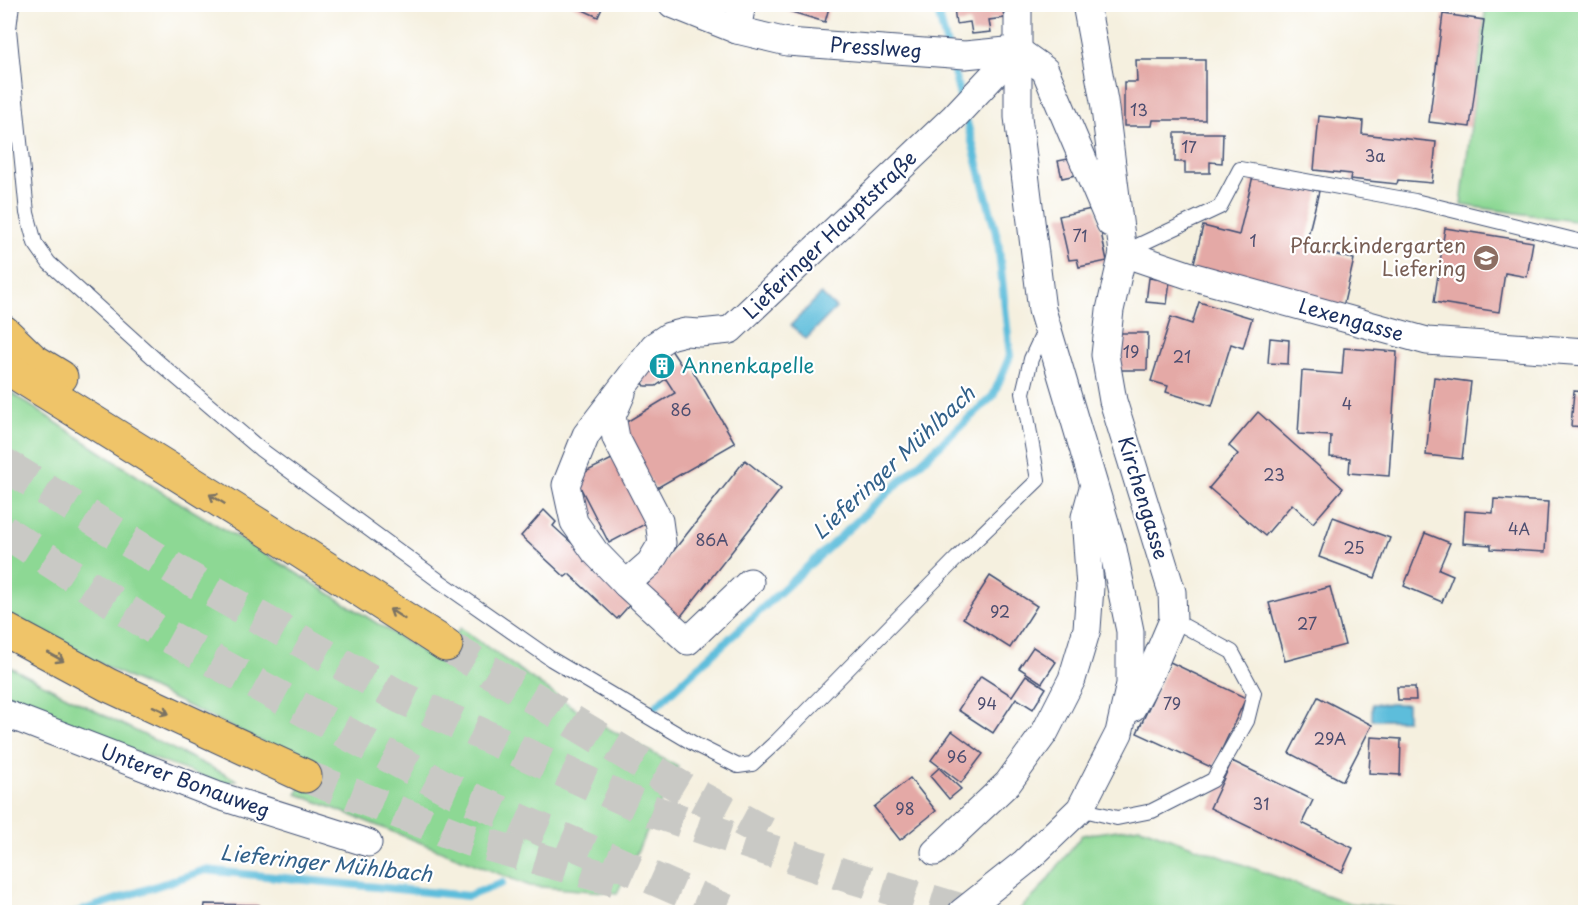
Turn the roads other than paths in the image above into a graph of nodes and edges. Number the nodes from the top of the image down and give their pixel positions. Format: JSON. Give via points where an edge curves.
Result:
{"nodes":[{"id":1,"x":12,"y":4,"type":"edge"},
{"id":2,"x":672,"y":4,"type":"edge"},
{"id":3,"x":1018,"y":4,"type":"edge"},
{"id":4,"x":1086,"y":4,"type":"edge"},
{"id":5,"x":739,"y":17,"type":"edge"},
{"id":6,"x":1017,"y":50,"type":"junction"},
{"id":7,"x":1586,"y":243,"type":"edge"},
{"id":8,"x":1122,"y":253,"type":"junction"},
{"id":9,"x":1046,"y":327,"type":"junction"},
{"id":10,"x":4,"y":332,"type":"edge"},
{"id":11,"x":1586,"y":352,"type":"edge"},
{"id":12,"x":4,"y":366,"type":"edge"},
{"id":13,"x":626,"y":382,"type":"junction"},
{"id":14,"x":112,"y":435,"type":"junction"},
{"id":15,"x":1094,"y":483,"type":"junction"},
{"id":16,"x":750,"y":582,"type":"dead end"},
{"id":17,"x":626,"y":584,"type":"junction"},
{"id":18,"x":1173,"y":620,"type":"junction"},
{"id":19,"x":4,"y":629,"type":"edge"},
{"id":20,"x":446,"y":645,"type":"tunnel mouth"},
{"id":21,"x":4,"y":713,"type":"edge"},
{"id":22,"x":1119,"y":733,"type":"junction"},
{"id":23,"x":305,"y":776,"type":"tunnel mouth"},
{"id":24,"x":1080,"y":809,"type":"junction"},
{"id":25,"x":368,"y":843,"type":"dead end"},
{"id":26,"x":934,"y":852,"type":"dead end"},
{"id":27,"x":962,"y":912,"type":"edge"}],
"edges":[{"from":1,"to":9,"type":"lane","via":[[9,29],[27,213],[35,243],[49,263],[260,449],[438,580],[551,658],[738,766],[752,764],[777,741],[1038,480],[1023,393],[1031,359]]},
{"from":2,"to":5,"type":"street","name":"Presslweg"},
{"from":3,"to":6,"type":"street"},
{"from":4,"to":8,"type":"street","name":"Kirchengasse","via":[[1104,101]]},
{"from":5,"to":6,"type":"street","name":"Presslweg","via":[[786,42],[965,55]]},
{"from":6,"to":8,"type":"street","via":[[1045,70]]},
{"from":6,"to":9,"type":"street","via":[[1018,117]]},
{"from":6,"to":13,"type":"street","name":"Lieferinger Hauptstraße","via":[[954,117],[730,330],[669,336],[654,346]]},
{"from":7,"to":8,"type":"lane","via":[[1414,201],[1240,169],[1220,207]]},
{"from":8,"to":11,"type":"street","name":"Lexengasse","via":[[1427,341]]},
{"from":8,"to":18,"type":"street","name":"Kirchengasse","via":[[1110,310],[1106,355],[1113,401],[1172,592]]},
{"from":9,"to":15,"type":"street"},
{"from":10,"to":14,"type":"highway","via":[[33,360],[62,377]]},
{"from":12,"to":14,"type":"highway"},
{"from":13,"to":17,"type":"street","name":"Lieferinger Hauptstraße","via":[[612,416],[616,438],[659,520],[662,543],[650,563]]},
{"from":13,"to":17,"type":"street","name":"Lieferinger Hauptstraße","via":[[586,435],[566,485],[574,522],[595,552]]},
{"from":20,"to":14,"type":"highway","one_way":true},
{"from":15,"to":22,"type":"street","via":[[1130,631],[1130,684]]},
{"from":15,"to":26,"type":"street","via":[[1085,517],[1090,587],[1087,629],[1072,680],[1045,732],[1008,783]]},
{"from":16,"to":17,"type":"street","name":"Lieferinger Hauptstraße","via":[[688,641]]},
{"from":18,"to":22,"type":"street","name":"Kirchengasse"},
{"from":18,"to":24,"type":"lane","via":[[1232,652],[1254,693],[1247,721],[1213,780],[1152,811],[1117,818]]},
{"from":19,"to":23,"type":"highway","one_way":true,"via":[[108,685]]},
{"from":21,"to":25,"type":"street","name":"Unterer Bonauweg","via":[[216,795]]},
{"from":22,"to":24,"type":"street"},
{"from":24,"to":27,"type":"street","via":[[1025,862]]}]}
